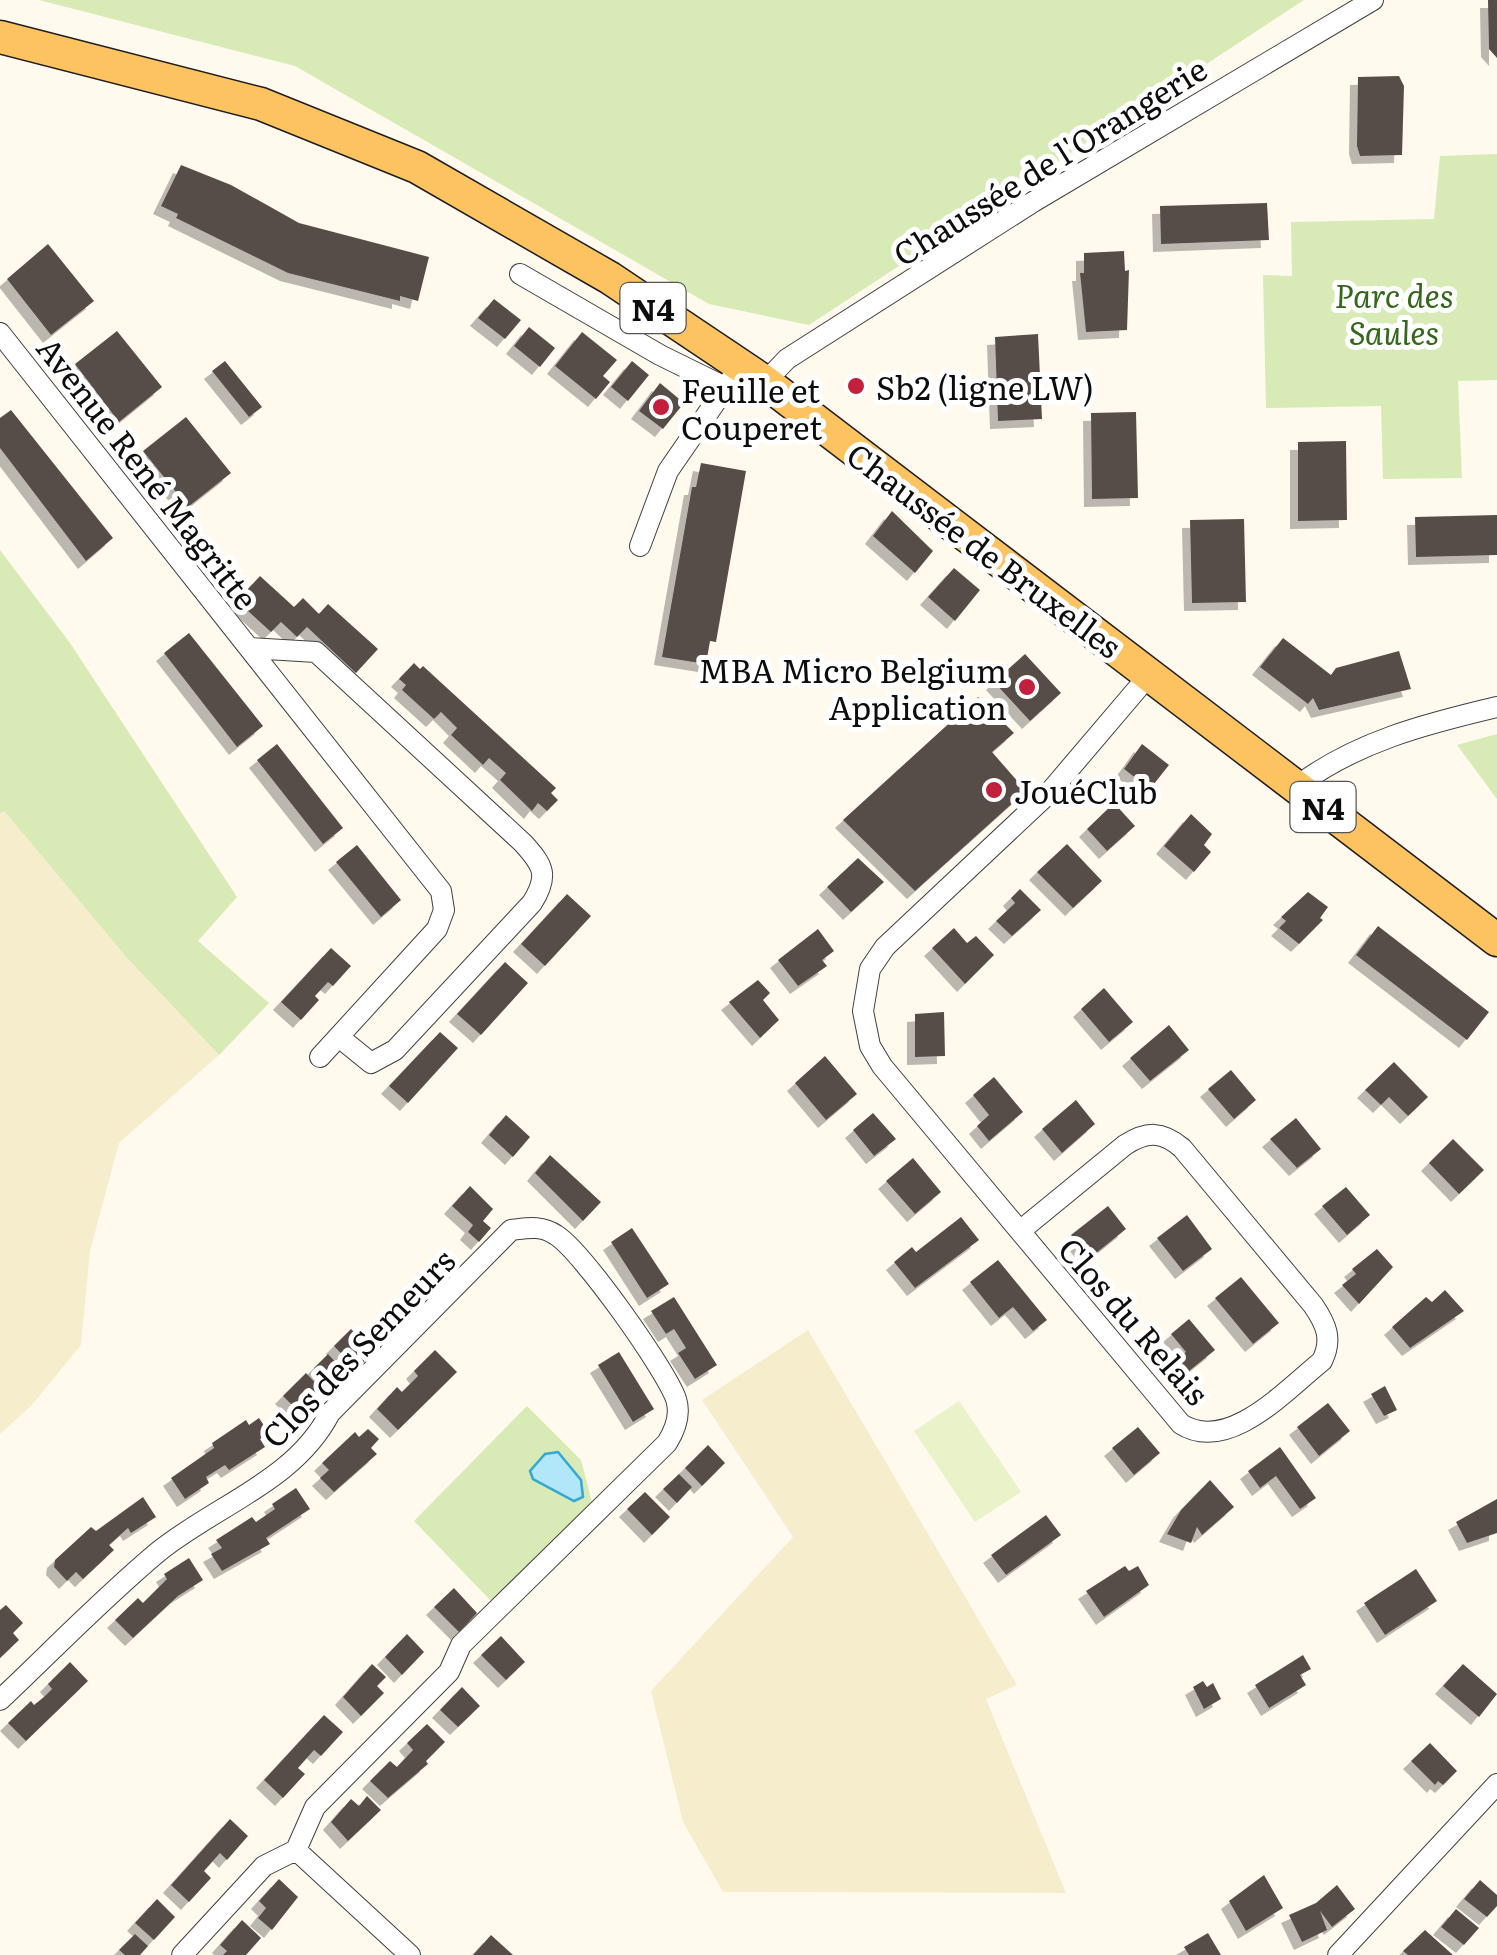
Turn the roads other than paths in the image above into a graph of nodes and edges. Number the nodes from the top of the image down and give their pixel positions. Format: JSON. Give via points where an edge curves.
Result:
{"nodes":[{"id":1,"x":1372,"y":0,"type":"edge"},
{"id":2,"x":0,"y":37,"type":"edge"},
{"id":3,"x":520,"y":274,"type":"dead end"},
{"id":4,"x":0,"y":332,"type":"edge"},
{"id":5,"x":744,"y":378,"type":"junction"},
{"id":6,"x":640,"y":546,"type":"dead end"},
{"id":7,"x":250,"y":648,"type":"junction"},
{"id":8,"x":1150,"y":674,"type":"junction"},
{"id":9,"x":1497,"y":707,"type":"edge"},
{"id":10,"x":1296,"y":787,"type":"junction"},
{"id":11,"x":1497,"y":940,"type":"edge"},
{"id":12,"x":339,"y":1037,"type":"junction"},
{"id":13,"x":320,"y":1057,"type":"dead end"},
{"id":14,"x":1020,"y":1231,"type":"junction"},
{"id":15,"x":0,"y":1700,"type":"edge"},
{"id":16,"x":1497,"y":1784,"type":"edge"},
{"id":17,"x":296,"y":1850,"type":"junction"},
{"id":18,"x":182,"y":1955,"type":"edge"},
{"id":19,"x":410,"y":1955,"type":"edge"},
{"id":20,"x":1338,"y":1955,"type":"edge"}],
"edges":[{"from":1,"to":5,"type":"street","name":"Chaussée de l'Orangerie","via":[[1033,202],[787,359]]},
{"from":2,"to":5,"type":"main road","name":"Chaussée de Bruxelles","number":"N4","via":[[261,104],[417,167],[610,278]]},
{"from":3,"to":5,"type":"street","via":[[660,355]]},
{"from":4,"to":7,"type":"street","name":"Avenue René Magritte"},
{"from":5,"to":6,"type":"street","name":"Chaussée de l'Orangerie","via":[[668,471]]},
{"from":5,"to":8,"type":"main road","name":"Chaussée de Bruxelles","number":"N4"},
{"from":7,"to":12,"type":"street","name":"Avenue René Magritte","via":[[426,868],[444,901],[437,929]]},
{"from":7,"to":12,"type":"street","name":"Avenue René Magritte","via":[[316,652],[524,843],[544,870],[544,885],[532,903],[394,1050],[371,1063]]},
{"from":8,"to":10,"type":"main road","name":"Chaussée de Bruxelles","number":"N4"},
{"from":8,"to":14,"type":"street","name":"Clos du Relais","via":[[1048,794],[885,947],[866,981],[865,1021],[882,1066]]},
{"from":9,"to":10,"type":"street","via":[[1372,742],[1333,759]]},
{"from":10,"to":11,"type":"main road","name":"Chaussée de Bruxelles","number":"N4"},
{"from":12,"to":13,"type":"street","name":"Avenue René Magritte"},
{"from":14,"to":14,"type":"street","name":"Clos du Relais","via":[[1193,1432],[1222,1433],[1236,1425],[1322,1361],[1330,1346],[1325,1321],[1182,1148],[1159,1134],[1125,1144]]},
{"from":15,"to":17,"type":"street","name":"Clos des Semeurs","via":[[160,1550],[315,1441],[330,1412],[511,1230],[536,1226],[555,1234],[603,1285],[676,1400],[677,1427],[461,1644],[449,1672],[316,1807]]},
{"from":16,"to":20,"type":"street"},
{"from":17,"to":18,"type":"street","via":[[264,1866]]},
{"from":17,"to":19,"type":"street"}]}
